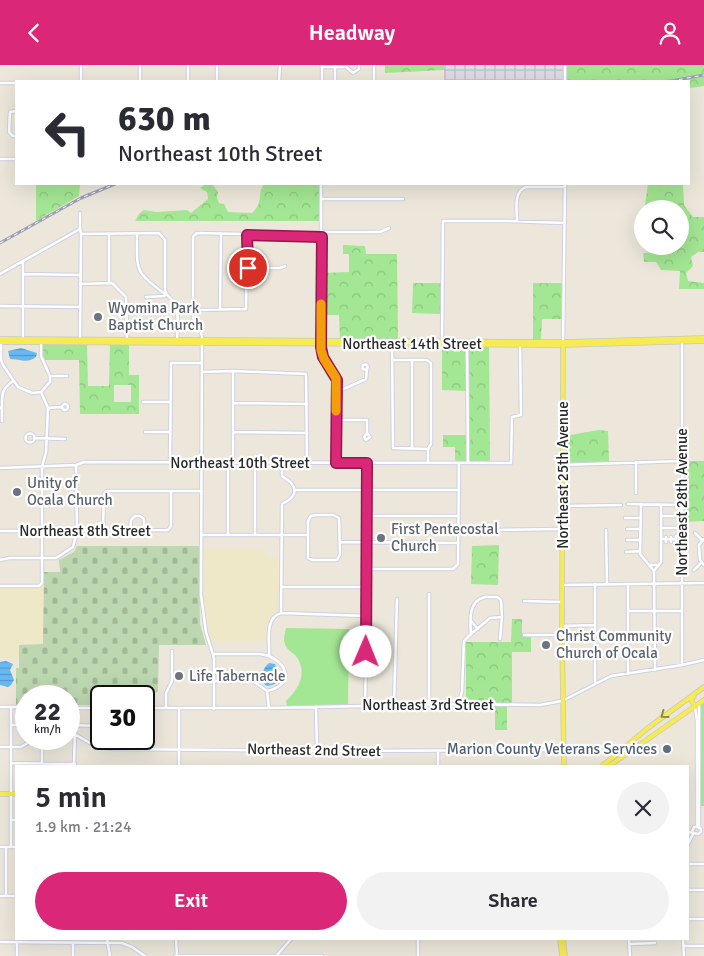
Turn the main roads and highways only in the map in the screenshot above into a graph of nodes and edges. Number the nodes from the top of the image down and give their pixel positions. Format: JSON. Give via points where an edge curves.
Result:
{"nodes":[{"id":1,"x":704,"y":340,"type":"edge"},
{"id":2,"x":1,"y":341,"type":"edge"},
{"id":3,"x":563,"y":343,"type":"junction"},
{"id":4,"x":704,"y":688,"type":"edge"},
{"id":5,"x":704,"y":700,"type":"edge"},
{"id":6,"x":697,"y":705,"type":"junction"},
{"id":7,"x":648,"y":728,"type":"junction"},
{"id":8,"x":654,"y":736,"type":"junction"},
{"id":9,"x":564,"y":765,"type":"edge"},
{"id":10,"x":603,"y":765,"type":"edge"},
{"id":11,"x":610,"y":765,"type":"edge"},
{"id":12,"x":0,"y":794,"type":"edge"},
{"id":13,"x":15,"y":794,"type":"edge"},
{"id":14,"x":562,"y":940,"type":"edge"},
{"id":15,"x":564,"y":956,"type":"edge"}],
"edges":[{"from":1,"to":3,"type":"main road","name":"Northeast 14th Street"},
{"from":2,"to":3,"type":"main road","name":"Northeast 14th Street"},
{"from":3,"to":9,"type":"main road","name":"Northeast 25th Avenue"},
{"from":4,"to":6,"type":"main road","via":[[691,698],[691,702]]},
{"from":4,"to":7,"type":"main road","one_way":true},
{"from":5,"to":6,"type":"main road"},
{"from":6,"to":8,"type":"main road"},
{"from":7,"to":8,"type":"main road"},
{"from":7,"to":10,"type":"main road"},
{"from":8,"to":11,"type":"main road"},
{"from":12,"to":13,"type":"main road"},
{"from":14,"to":15,"type":"main road"}]}
